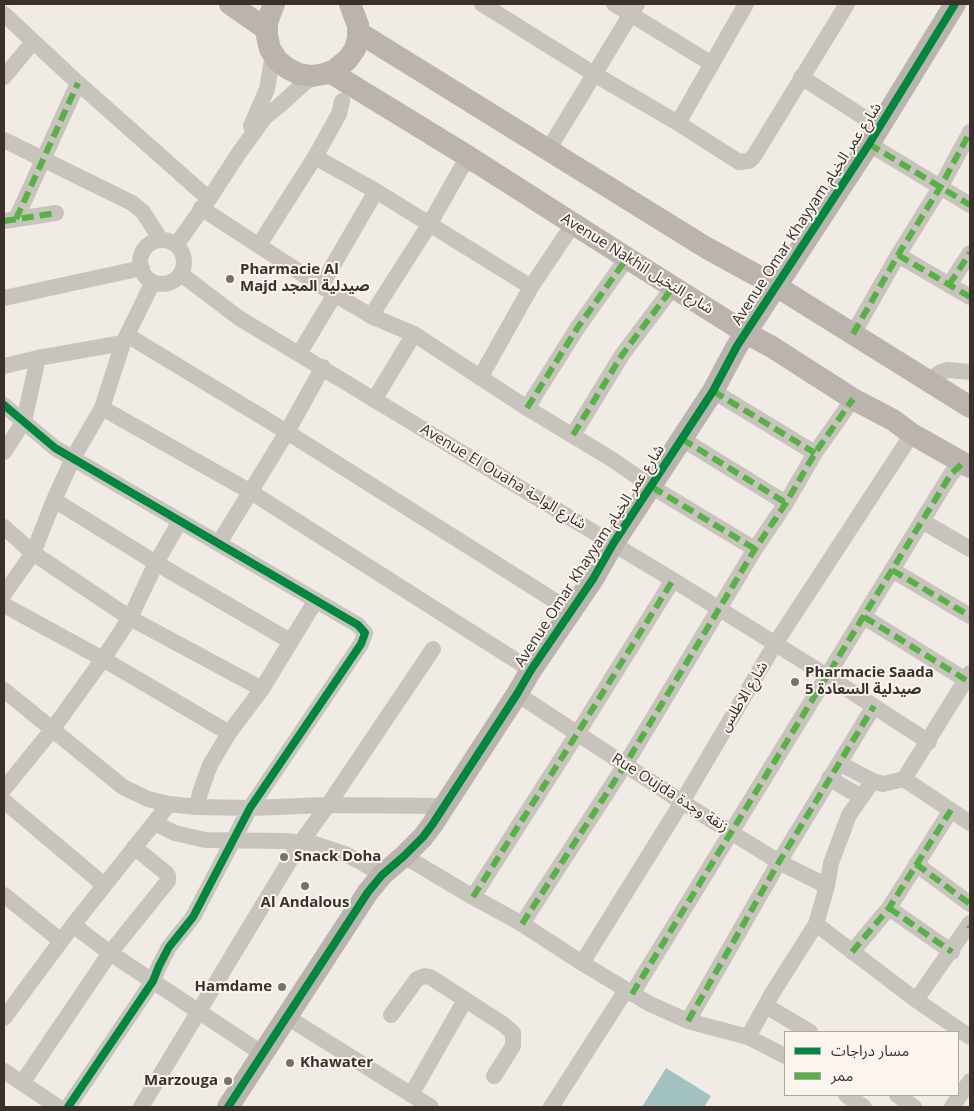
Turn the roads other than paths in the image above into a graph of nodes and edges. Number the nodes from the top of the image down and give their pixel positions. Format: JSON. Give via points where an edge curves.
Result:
{"nodes":[{"id":1,"x":230,"y":4,"type":"edge"},
{"id":2,"x":274,"y":4,"type":"edge"},
{"id":3,"x":350,"y":4,"type":"edge"},
{"id":4,"x":482,"y":4,"type":"edge"},
{"id":5,"x":614,"y":4,"type":"edge"},
{"id":6,"x":745,"y":4,"type":"edge"},
{"id":7,"x":847,"y":4,"type":"edge"},
{"id":8,"x":955,"y":4,"type":"edge"},
{"id":9,"x":633,"y":9,"type":"edge"},
{"id":10,"x":505,"y":10,"type":"edge"},
{"id":11,"x":4,"y":14,"type":"edge"},
{"id":12,"x":266,"y":29,"type":"junction"},
{"id":13,"x":358,"y":32,"type":"junction"},
{"id":14,"x":33,"y":42,"type":"junction"},
{"id":15,"x":274,"y":54,"type":"junction"},
{"id":16,"x":712,"y":64,"type":"junction"},
{"id":17,"x":321,"y":74,"type":"junction"},
{"id":18,"x":594,"y":74,"type":"junction"},
{"id":19,"x":4,"y":77,"type":"edge"},
{"id":20,"x":801,"y":77,"type":"junction"},
{"id":21,"x":78,"y":84,"type":"junction"},
{"id":22,"x":342,"y":101,"type":"dead end"},
{"id":23,"x":678,"y":123,"type":"junction"},
{"id":24,"x":970,"y":134,"type":"edge"},
{"id":25,"x":874,"y":136,"type":"junction"},
{"id":26,"x":5,"y":144,"type":"edge"},
{"id":27,"x":548,"y":150,"type":"junction"},
{"id":28,"x":239,"y":153,"type":"junction"},
{"id":29,"x":316,"y":157,"type":"junction"},
{"id":30,"x":44,"y":159,"type":"junction"},
{"id":31,"x":476,"y":162,"type":"junction"},
{"id":32,"x":941,"y":186,"type":"junction"},
{"id":33,"x":376,"y":191,"type":"junction"},
{"id":34,"x":205,"y":204,"type":"junction"},
{"id":35,"x":970,"y":205,"type":"edge"},
{"id":36,"x":56,"y":213,"type":"dead end"},
{"id":37,"x":10,"y":220,"type":"edge"},
{"id":38,"x":429,"y":225,"type":"junction"},
{"id":39,"x":577,"y":226,"type":"junction"},
{"id":40,"x":169,"y":243,"type":"junction"},
{"id":41,"x":259,"y":245,"type":"junction"},
{"id":42,"x":970,"y":253,"type":"edge"},
{"id":43,"x":898,"y":255,"type":"junction"},
{"id":44,"x":627,"y":258,"type":"junction"},
{"id":45,"x":142,"y":268,"type":"junction"},
{"id":46,"x":180,"y":274,"type":"junction"},
{"id":47,"x":153,"y":282,"type":"junction"},
{"id":48,"x":949,"y":284,"type":"junction"},
{"id":49,"x":320,"y":286,"type":"junction"},
{"id":50,"x":776,"y":286,"type":"junction"},
{"id":51,"x":531,"y":287,"type":"junction"},
{"id":52,"x":672,"y":287,"type":"junction"},
{"id":53,"x":335,"y":294,"type":"junction"},
{"id":54,"x":970,"y":297,"type":"edge"},
{"id":55,"x":4,"y":298,"type":"edge"},
{"id":56,"x":371,"y":316,"type":"junction"},
{"id":57,"x":746,"y":333,"type":"junction"},
{"id":58,"x":414,"y":334,"type":"junction"},
{"id":59,"x":853,"y":334,"type":"junction"},
{"id":60,"x":125,"y":339,"type":"junction"},
{"id":61,"x":299,"y":354,"type":"junction"},
{"id":62,"x":38,"y":358,"type":"junction"},
{"id":63,"x":4,"y":366,"type":"edge"},
{"id":64,"x":323,"y":367,"type":"junction"},
{"id":65,"x":970,"y":372,"type":"edge"},
{"id":66,"x":480,"y":378,"type":"junction"},
{"id":67,"x":934,"y":384,"type":"junction"},
{"id":68,"x":713,"y":391,"type":"junction"},
{"id":69,"x":853,"y":399,"type":"junction"},
{"id":70,"x":374,"y":400,"type":"junction"},
{"id":71,"x":4,"y":405,"type":"edge"},
{"id":72,"x":970,"y":407,"type":"edge"},
{"id":73,"x":102,"y":408,"type":"junction"},
{"id":74,"x":527,"y":408,"type":"junction"},
{"id":75,"x":24,"y":421,"type":"junction"},
{"id":76,"x":286,"y":432,"type":"junction"},
{"id":77,"x":912,"y":434,"type":"junction"},
{"id":78,"x":573,"y":435,"type":"junction"},
{"id":79,"x":682,"y":439,"type":"junction"},
{"id":80,"x":4,"y":452,"type":"edge"},
{"id":81,"x":815,"y":453,"type":"junction"},
{"id":82,"x":73,"y":458,"type":"junction"},
{"id":83,"x":967,"y":465,"type":"edge"},
{"id":84,"x":652,"y":487,"type":"junction"},
{"id":85,"x":251,"y":492,"type":"junction"},
{"id":86,"x":54,"y":500,"type":"junction"},
{"id":87,"x":786,"y":503,"type":"junction"},
{"id":88,"x":180,"y":521,"type":"junction"},
{"id":89,"x":922,"y":521,"type":"junction"},
{"id":90,"x":4,"y":527,"type":"edge"},
{"id":91,"x":219,"y":544,"type":"junction"},
{"id":92,"x":614,"y":544,"type":"junction"},
{"id":93,"x":755,"y":548,"type":"junction"},
{"id":94,"x":970,"y":549,"type":"edge"},
{"id":95,"x":33,"y":552,"type":"junction"},
{"id":96,"x":156,"y":564,"type":"junction"},
{"id":97,"x":892,"y":570,"type":"junction"},
{"id":98,"x":673,"y":580,"type":"junction"},
{"id":99,"x":4,"y":594,"type":"edge"},
{"id":100,"x":316,"y":600,"type":"junction"},
{"id":101,"x":4,"y":605,"type":"edge"},
{"id":102,"x":719,"y":609,"type":"junction"},
{"id":103,"x":571,"y":611,"type":"junction"},
{"id":104,"x":970,"y":616,"type":"edge"},
{"id":105,"x":864,"y":617,"type":"junction"},
{"id":106,"x":130,"y":618,"type":"junction"},
{"id":107,"x":290,"y":641,"type":"junction"},
{"id":108,"x":775,"y":644,"type":"junction"},
{"id":109,"x":433,"y":649,"type":"dead end"},
{"id":110,"x":103,"y":659,"type":"junction"},
{"id":111,"x":531,"y":670,"type":"junction"},
{"id":112,"x":827,"y":676,"type":"junction"},
{"id":113,"x":968,"y":676,"type":"edge"},
{"id":114,"x":262,"y":689,"type":"junction"},
{"id":115,"x":4,"y":690,"type":"edge"},
{"id":116,"x":517,"y":694,"type":"junction"},
{"id":117,"x":874,"y":706,"type":"junction"},
{"id":118,"x":52,"y":730,"type":"junction"},
{"id":119,"x":229,"y":733,"type":"junction"},
{"id":120,"x":577,"y":734,"type":"junction"},
{"id":121,"x":929,"y":742,"type":"junction"},
{"id":122,"x":839,"y":763,"type":"junction"},
{"id":123,"x":625,"y":765,"type":"junction"},
{"id":124,"x":830,"y":778,"type":"junction"},
{"id":125,"x":904,"y":779,"type":"junction"},
{"id":126,"x":873,"y":781,"type":"junction"},
{"id":127,"x":4,"y":789,"type":"edge"},
{"id":128,"x":861,"y":798,"type":"junction"},
{"id":129,"x":4,"y":801,"type":"edge"},
{"id":130,"x":682,"y":802,"type":"junction"},
{"id":131,"x":169,"y":804,"type":"junction"},
{"id":132,"x":328,"y":805,"type":"junction"},
{"id":133,"x":444,"y":806,"type":"junction"},
{"id":134,"x":197,"y":807,"type":"junction"},
{"id":135,"x":250,"y":808,"type":"junction"},
{"id":136,"x":951,"y":810,"type":"junction"},
{"id":137,"x":154,"y":823,"type":"junction"},
{"id":138,"x":970,"y":824,"type":"edge"},
{"id":139,"x":732,"y":832,"type":"junction"},
{"id":140,"x":232,"y":842,"type":"junction"},
{"id":141,"x":301,"y":842,"type":"junction"},
{"id":142,"x":134,"y":847,"type":"junction"},
{"id":143,"x":404,"y":856,"type":"junction"},
{"id":144,"x":779,"y":862,"type":"junction"},
{"id":145,"x":916,"y":864,"type":"junction"},
{"id":146,"x":382,"y":876,"type":"junction"},
{"id":147,"x":104,"y":885,"type":"junction"},
{"id":148,"x":826,"y":886,"type":"junction"},
{"id":149,"x":4,"y":894,"type":"edge"},
{"id":150,"x":473,"y":897,"type":"junction"},
{"id":151,"x":970,"y":904,"type":"edge"},
{"id":152,"x":888,"y":908,"type":"junction"},
{"id":153,"x":522,"y":924,"type":"junction"},
{"id":154,"x":816,"y":924,"type":"junction"},
{"id":155,"x":73,"y":925,"type":"junction"},
{"id":156,"x":970,"y":925,"type":"edge"},
{"id":157,"x":61,"y":941,"type":"junction"},
{"id":158,"x":852,"y":952,"type":"junction"},
{"id":159,"x":952,"y":952,"type":"junction"},
{"id":160,"x":110,"y":953,"type":"junction"},
{"id":161,"x":582,"y":963,"type":"junction"},
{"id":162,"x":153,"y":981,"type":"junction"},
{"id":163,"x":629,"y":992,"type":"junction"},
{"id":164,"x":466,"y":1000,"type":"junction"},
{"id":165,"x":916,"y":1000,"type":"junction"},
{"id":166,"x":766,"y":1006,"type":"junction"},
{"id":167,"x":199,"y":1011,"type":"junction"},
{"id":168,"x":392,"y":1015,"type":"dead end"},
{"id":169,"x":287,"y":1017,"type":"junction"},
{"id":170,"x":4,"y":1018,"type":"edge"},
{"id":171,"x":688,"y":1022,"type":"junction"},
{"id":172,"x":808,"y":1031,"type":"edge"},
{"id":173,"x":748,"y":1037,"type":"junction"},
{"id":174,"x":970,"y":1037,"type":"edge"},
{"id":175,"x":263,"y":1054,"type":"junction"},
{"id":176,"x":784,"y":1055,"type":"edge"},
{"id":177,"x":4,"y":1070,"type":"edge"},
{"id":178,"x":494,"y":1076,"type":"dead end"},
{"id":179,"x":970,"y":1082,"type":"edge"},
{"id":180,"x":22,"y":1083,"type":"junction"},
{"id":181,"x":411,"y":1095,"type":"junction"},
{"id":182,"x":848,"y":1096,"type":"edge"},
{"id":183,"x":898,"y":1096,"type":"edge"},
{"id":184,"x":58,"y":1107,"type":"edge"},
{"id":185,"x":68,"y":1107,"type":"edge"},
{"id":186,"x":141,"y":1107,"type":"edge"},
{"id":187,"x":228,"y":1107,"type":"edge"},
{"id":188,"x":431,"y":1107,"type":"edge"},
{"id":189,"x":551,"y":1107,"type":"edge"},
{"id":190,"x":864,"y":1107,"type":"edge"},
{"id":191,"x":914,"y":1107,"type":"edge"},
{"id":192,"x":952,"y":1107,"type":"edge"}],
"edges":[{"from":1,"to":12,"type":"street"},
{"from":2,"to":12,"type":"street"},
{"from":3,"to":13,"type":"street","via":[[357,17]]},
{"from":4,"to":10,"type":"street"},
{"from":5,"to":9,"type":"street"},
{"from":6,"to":16,"type":"street"},
{"from":7,"to":20,"type":"street"},
{"from":8,"to":25,"type":"street","name":"Avenue Omar Khayyam شارع عمر الخيام"},
{"from":9,"to":16,"type":"street"},
{"from":9,"to":18,"type":"street"},
{"from":10,"to":18,"type":"street"},
{"from":11,"to":14,"type":"street"},
{"from":12,"to":15,"type":"street"},
{"from":13,"to":17,"type":"street","via":[[348,59],[340,67]]},
{"from":13,"to":27,"type":"street"},
{"from":14,"to":19,"type":"street"},
{"from":14,"to":21,"type":"street"},
{"from":15,"to":17,"type":"street","name":"Avenue Nakhil شارع النخيل","via":[[287,68],[299,74]]},
{"from":15,"to":28,"type":"street","via":[[267,89]]},
{"from":16,"to":23,"type":"street"},
{"from":17,"to":28,"type":"street","via":[[265,117]]},
{"from":17,"to":31,"type":"street","name":"Avenue Nakhil شارع النخيل"},
{"from":18,"to":23,"type":"street"},
{"from":18,"to":27,"type":"street"},
{"from":20,"to":23,"type":"street","via":[[750,161],[739,162]]},
{"from":20,"to":25,"type":"street"},
{"from":21,"to":30,"type":"street"},
{"from":21,"to":34,"type":"street"},
{"from":22,"to":29,"type":"street","via":[[339,114]]},
{"from":24,"to":32,"type":"street"},
{"from":25,"to":32,"type":"street"},
{"from":25,"to":50,"type":"street","name":"Avenue Omar Khayyam شارع عمر الخيام"},
{"from":26,"to":30,"type":"street"},
{"from":27,"to":50,"type":"street"},
{"from":28,"to":34,"type":"street"},
{"from":29,"to":33,"type":"street"},
{"from":29,"to":41,"type":"street"},
{"from":30,"to":37,"type":"street"},
{"from":30,"to":40,"type":"street","via":[[132,203]]},
{"from":31,"to":38,"type":"street","via":[[463,165]]},
{"from":31,"to":39,"type":"street","name":"Avenue Nakhil شارع النخيل"},
{"from":32,"to":35,"type":"street"},
{"from":32,"to":43,"type":"street"},
{"from":33,"to":38,"type":"street"},
{"from":33,"to":49,"type":"street"},
{"from":34,"to":40,"type":"street"},
{"from":34,"to":41,"type":"street"},
{"from":36,"to":37,"type":"street"},
{"from":38,"to":51,"type":"street"},
{"from":38,"to":56,"type":"street"},
{"from":39,"to":44,"type":"street","name":"Avenue Nakhil شارع النخيل"},
{"from":39,"to":51,"type":"street","via":[[568,232]]},
{"from":40,"to":45,"type":"street","via":[[152,242],[144,251]]},
{"from":40,"to":46,"type":"street","via":[[181,251],[184,260]]},
{"from":41,"to":49,"type":"street"},
{"from":42,"to":48,"type":"street"},
{"from":43,"to":48,"type":"street"},
{"from":43,"to":59,"type":"street"},
{"from":44,"to":52,"type":"street","name":"Avenue Nakhil شارع النخيل"},
{"from":44,"to":74,"type":"street"},
{"from":45,"to":47,"type":"street"},
{"from":45,"to":55,"type":"street"},
{"from":46,"to":47,"type":"street","via":[[168,283]]},
{"from":46,"to":61,"type":"street","name":"Avenue El Ouaha شارع الواحة","via":[[239,318]]},
{"from":47,"to":60,"type":"street"},
{"from":48,"to":54,"type":"street"},
{"from":49,"to":53,"type":"street"},
{"from":50,"to":57,"type":"street","name":"Avenue Omar Khayyam شارع عمر الخيام"},
{"from":50,"to":59,"type":"street"},
{"from":51,"to":66,"type":"street"},
{"from":52,"to":57,"type":"street","name":"Avenue Nakhil شارع النخيل"},
{"from":52,"to":78,"type":"street","via":[[622,354]]},
{"from":53,"to":56,"type":"street"},
{"from":53,"to":61,"type":"street"},
{"from":56,"to":58,"type":"street"},
{"from":57,"to":68,"type":"street","name":"Avenue Omar Khayyam شارع عمر الخيام"},
{"from":57,"to":69,"type":"street","name":"Avenue Nakhil شارع النخيل"},
{"from":58,"to":66,"type":"street"},
{"from":58,"to":70,"type":"street"},
{"from":59,"to":67,"type":"street"},
{"from":60,"to":62,"type":"street"},
{"from":60,"to":73,"type":"street"},
{"from":60,"to":76,"type":"street"},
{"from":61,"to":64,"type":"street","name":"Avenue El Ouaha شارع الواحة"},
{"from":62,"to":63,"type":"street"},
{"from":62,"to":75,"type":"street"},
{"from":64,"to":70,"type":"street","name":"Avenue El Ouaha شارع الواحة"},
{"from":64,"to":76,"type":"street"},
{"from":65,"to":67,"type":"street","via":[[941,372],[935,376]]},
{"from":66,"to":74,"type":"street"},
{"from":67,"to":72,"type":"street"},
{"from":68,"to":79,"type":"street","name":"Avenue Omar Khayyam شارع عمر الخيام"},
{"from":68,"to":81,"type":"street"},
{"from":69,"to":77,"type":"street","name":"Avenue Nakhil شارع النخيل"},
{"from":69,"to":81,"type":"street"},
{"from":70,"to":92,"type":"street","name":"Avenue El Ouaha شارع الواحة"},
{"from":71,"to":75,"type":"street"},
{"from":73,"to":82,"type":"street"},
{"from":73,"to":85,"type":"street"},
{"from":74,"to":78,"type":"street"},
{"from":75,"to":80,"type":"street"},
{"from":75,"to":82,"type":"street","via":[[55,448]]},
{"from":76,"to":85,"type":"street"},
{"from":76,"to":103,"type":"street"},
{"from":77,"to":83,"type":"street","name":"Avenue Nakhil شارع النخيل"},
{"from":77,"to":108,"type":"street","name":"شارع الاطلس"},
{"from":78,"to":84,"type":"street"},
{"from":79,"to":84,"type":"street","name":"Avenue Omar Khayyam شارع عمر الخيام"},
{"from":79,"to":87,"type":"street"},
{"from":81,"to":87,"type":"street"},
{"from":82,"to":86,"type":"street"},
{"from":82,"to":88,"type":"street"},
{"from":83,"to":89,"type":"street","via":[[951,474]]},
{"from":84,"to":92,"type":"street","name":"Avenue Omar Khayyam شارع عمر الخيام"},
{"from":84,"to":93,"type":"street"},
{"from":85,"to":91,"type":"street"},
{"from":85,"to":111,"type":"street"},
{"from":86,"to":95,"type":"street"},
{"from":86,"to":96,"type":"street"},
{"from":87,"to":93,"type":"street"},
{"from":88,"to":91,"type":"street"},
{"from":88,"to":96,"type":"street"},
{"from":89,"to":94,"type":"street"},
{"from":89,"to":97,"type":"street"},
{"from":90,"to":95,"type":"street"},
{"from":91,"to":100,"type":"street"},
{"from":92,"to":98,"type":"street","name":"Avenue El Ouaha شارع الواحة"},
{"from":92,"to":103,"type":"street","name":"Avenue Omar Khayyam شارع عمر الخيام"},
{"from":93,"to":102,"type":"street"},
{"from":95,"to":99,"type":"street"},
{"from":95,"to":106,"type":"street"},
{"from":96,"to":106,"type":"street"},
{"from":96,"to":107,"type":"street"},
{"from":97,"to":104,"type":"street"},
{"from":97,"to":105,"type":"street"},
{"from":98,"to":102,"type":"street","name":"Avenue El Ouaha شارع الواحة"},
{"from":98,"to":120,"type":"street"},
{"from":100,"to":107,"type":"street"},
{"from":100,"to":135,"type":"street","via":[[358,625],[364,630],[364,636]]},
{"from":101,"to":110,"type":"street"},
{"from":102,"to":108,"type":"street","name":"Avenue El Ouaha شارع الواحة"},
{"from":102,"to":123,"type":"street"},
{"from":103,"to":111,"type":"street","name":"Avenue Omar Khayyam شارع عمر الخيام"},
{"from":105,"to":112,"type":"street"},
{"from":105,"to":113,"type":"street"},
{"from":106,"to":110,"type":"street"},
{"from":106,"to":114,"type":"street"},
{"from":107,"to":114,"type":"street"},
{"from":108,"to":112,"type":"street","name":"Avenue El Ouaha شارع الواحة"},
{"from":108,"to":130,"type":"street","name":"شارع الاطلس"},
{"from":109,"to":132,"type":"street"},
{"from":110,"to":118,"type":"street"},
{"from":110,"to":119,"type":"street"},
{"from":111,"to":116,"type":"street","name":"Avenue Omar Khayyam شارع عمر الخيام"},
{"from":112,"to":117,"type":"street","name":"Avenue El Ouaha شارع الواحة"},
{"from":112,"to":139,"type":"street"},
{"from":113,"to":121,"type":"street"},
{"from":114,"to":119,"type":"street"},
{"from":115,"to":118,"type":"street"},
{"from":116,"to":120,"type":"street","name":"Rue Oujda زنقة وجدة"},
{"from":116,"to":133,"type":"street","name":"Avenue Omar Khayyam شارع عمر الخيام"},
{"from":117,"to":121,"type":"street","name":"Avenue El Ouaha شارع الواحة"},
{"from":117,"to":122,"type":"street"},
{"from":118,"to":127,"type":"street"},
{"from":118,"to":131,"type":"street","via":[[124,786],[148,799]]},
{"from":119,"to":134,"type":"street","via":[[210,765]]},
{"from":120,"to":123,"type":"street","name":"Rue Oujda زنقة وجدة"},
{"from":120,"to":150,"type":"street"},
{"from":121,"to":125,"type":"street"},
{"from":122,"to":124,"type":"street"},
{"from":122,"to":126,"type":"street"},
{"from":123,"to":130,"type":"street","name":"Rue Oujda زنقة وجدة"},
{"from":123,"to":153,"type":"street"},
{"from":124,"to":128,"type":"street"},
{"from":124,"to":144,"type":"street"},
{"from":125,"to":126,"type":"street","via":[[883,784]]},
{"from":125,"to":136,"type":"street"},
{"from":126,"to":128,"type":"street"},
{"from":128,"to":148,"type":"street","via":[[849,815]]},
{"from":129,"to":147,"type":"street"},
{"from":130,"to":139,"type":"street","name":"Rue Oujda زنقة وجدة"},
{"from":130,"to":161,"type":"street","name":"شارع الاطلس"},
{"from":131,"to":134,"type":"street"},
{"from":131,"to":137,"type":"street"},
{"from":132,"to":133,"type":"street"},
{"from":132,"to":135,"type":"street"},
{"from":132,"to":141,"type":"street"},
{"from":133,"to":143,"type":"street","name":"Avenue Omar Khayyam شارع عمر الخيام","via":[[423,837]]},
{"from":134,"to":135,"type":"street"},
{"from":135,"to":140,"type":"street"},
{"from":136,"to":138,"type":"street"},
{"from":136,"to":145,"type":"street"},
{"from":137,"to":140,"type":"street","via":[[189,837]]},
{"from":137,"to":142,"type":"street"},
{"from":139,"to":144,"type":"street","name":"Rue Oujda زنقة وجدة"},
{"from":139,"to":163,"type":"street"},
{"from":140,"to":141,"type":"street"},
{"from":140,"to":162,"type":"street","via":[[193,918],[169,947]]},
{"from":141,"to":146,"type":"street","via":[[345,854]]},
{"from":141,"to":167,"type":"street"},
{"from":142,"to":147,"type":"street"},
{"from":142,"to":160,"type":"street","via":[[167,875],[168,881]]},
{"from":143,"to":146,"type":"street","name":"Avenue Omar Khayyam شارع عمر الخيام"},
{"from":143,"to":150,"type":"street"},
{"from":144,"to":148,"type":"street","name":"Rue Oujda زنقة وجدة"},
{"from":144,"to":171,"type":"street"},
{"from":145,"to":151,"type":"street"},
{"from":145,"to":152,"type":"street"},
{"from":146,"to":169,"type":"street","name":"Avenue Omar Khayyam شارع عمر الخيام","via":[[368,892]]},
{"from":147,"to":155,"type":"street"},
{"from":148,"to":154,"type":"street"},
{"from":149,"to":157,"type":"street"},
{"from":150,"to":153,"type":"street"},
{"from":152,"to":158,"type":"street"},
{"from":152,"to":159,"type":"street"},
{"from":153,"to":161,"type":"street"},
{"from":154,"to":158,"type":"street"},
{"from":154,"to":166,"type":"street"},
{"from":155,"to":157,"type":"street"},
{"from":155,"to":160,"type":"street"},
{"from":156,"to":159,"type":"street"},
{"from":157,"to":170,"type":"street"},
{"from":158,"to":165,"type":"street"},
{"from":159,"to":165,"type":"street"},
{"from":160,"to":162,"type":"street"},
{"from":160,"to":180,"type":"street"},
{"from":161,"to":163,"type":"street"},
{"from":162,"to":167,"type":"street"},
{"from":162,"to":185,"type":"street"},
{"from":163,"to":171,"type":"street"},
{"from":163,"to":189,"type":"street"},
{"from":164,"to":168,"type":"street","via":[[430,977],[421,976],[411,985]]},
{"from":164,"to":178,"type":"street","via":[[512,1033],[513,1046]]},
{"from":164,"to":181,"type":"street"},
{"from":165,"to":174,"type":"street"},
{"from":166,"to":172,"type":"street"},
{"from":166,"to":173,"type":"street"},
{"from":167,"to":175,"type":"street"},
{"from":167,"to":186,"type":"street"},
{"from":169,"to":175,"type":"street","name":"Avenue Omar Khayyam شارع عمر الخيام"},
{"from":169,"to":181,"type":"street"},
{"from":171,"to":173,"type":"street"},
{"from":173,"to":176,"type":"street"},
{"from":175,"to":187,"type":"street","name":"Avenue Omar Khayyam شارع عمر الخيام"},
{"from":177,"to":180,"type":"street"},
{"from":179,"to":192,"type":"street"},
{"from":180,"to":184,"type":"street"},
{"from":181,"to":188,"type":"street"},
{"from":182,"to":190,"type":"street"},
{"from":183,"to":191,"type":"street"}]}
